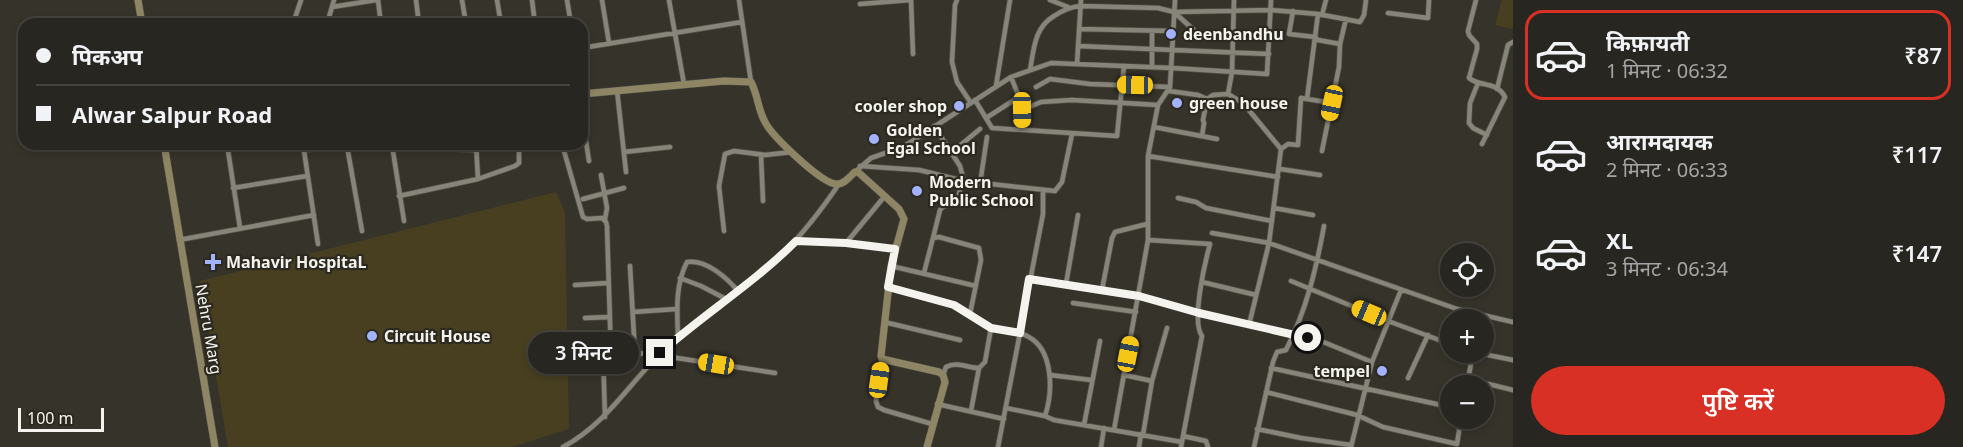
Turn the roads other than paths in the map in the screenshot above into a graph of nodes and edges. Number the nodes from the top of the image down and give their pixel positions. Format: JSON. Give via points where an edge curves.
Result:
{"nodes":[{"id":1,"x":138,"y":0,"type":"edge"},
{"id":2,"x":301,"y":0,"type":"edge"},
{"id":3,"x":334,"y":0,"type":"edge"},
{"id":4,"x":377,"y":0,"type":"edge"},
{"id":5,"x":416,"y":0,"type":"edge"},
{"id":6,"x":462,"y":0,"type":"edge"},
{"id":7,"x":497,"y":0,"type":"edge"},
{"id":8,"x":532,"y":0,"type":"edge"},
{"id":9,"x":567,"y":0,"type":"edge"},
{"id":10,"x":602,"y":0,"type":"edge"},
{"id":11,"x":669,"y":0,"type":"edge"},
{"id":12,"x":739,"y":0,"type":"edge"},
{"id":13,"x":911,"y":0,"type":"edge"},
{"id":14,"x":957,"y":0,"type":"edge"},
{"id":15,"x":1010,"y":0,"type":"edge"},
{"id":16,"x":1050,"y":0,"type":"edge"},
{"id":17,"x":1174,"y":0,"type":"edge"},
{"id":18,"x":1234,"y":0,"type":"edge"},
{"id":19,"x":1271,"y":0,"type":"edge"},
{"id":20,"x":1326,"y":0,"type":"edge"},
{"id":21,"x":1366,"y":0,"type":"edge"},
{"id":22,"x":1429,"y":0,"type":"edge"},
{"id":23,"x":1476,"y":0,"type":"edge"},
{"id":24,"x":1081,"y":3,"type":"edge"},
{"id":25,"x":860,"y":4,"type":"dead end"},
{"id":26,"x":332,"y":7,"type":"junction"},
{"id":27,"x":1068,"y":7,"type":"junction"},
{"id":28,"x":1271,"y":10,"type":"junction"},
{"id":29,"x":1234,"y":11,"type":"junction"},
{"id":30,"x":1293,"y":11,"type":"junction"},
{"id":31,"x":1174,"y":12,"type":"junction"},
{"id":32,"x":1388,"y":13,"type":"dead end"},
{"id":33,"x":1320,"y":14,"type":"junction"},
{"id":34,"x":141,"y":18,"type":"edge"},
{"id":35,"x":295,"y":18,"type":"edge"},
{"id":36,"x":329,"y":18,"type":"edge"},
{"id":37,"x":380,"y":18,"type":"edge"},
{"id":38,"x":418,"y":18,"type":"edge"},
{"id":39,"x":465,"y":18,"type":"edge"},
{"id":40,"x":500,"y":18,"type":"edge"},
{"id":41,"x":534,"y":18,"type":"edge"},
{"id":42,"x":570,"y":18,"type":"edge"},
{"id":43,"x":1346,"y":19,"type":"junction"},
{"id":44,"x":742,"y":22,"type":"junction"},
{"id":45,"x":1079,"y":29,"type":"junction"},
{"id":46,"x":1152,"y":31,"type":"junction"},
{"id":47,"x":1173,"y":31,"type":"junction"},
{"id":48,"x":674,"y":33,"type":"junction"},
{"id":49,"x":1233,"y":34,"type":"junction"},
{"id":50,"x":1270,"y":35,"type":"junction"},
{"id":51,"x":1315,"y":37,"type":"junction"},
{"id":52,"x":1513,"y":42,"type":"edge"},
{"id":53,"x":609,"y":44,"type":"junction"},
{"id":54,"x":1340,"y":44,"type":"junction"},
{"id":55,"x":1078,"y":46,"type":"junction"},
{"id":56,"x":588,"y":47,"type":"edge"},
{"id":57,"x":1152,"y":49,"type":"junction"},
{"id":58,"x":1173,"y":50,"type":"junction"},
{"id":59,"x":1233,"y":51,"type":"junction"},
{"id":60,"x":913,"y":54,"type":"dead end"},
{"id":61,"x":1269,"y":54,"type":"junction"},
{"id":62,"x":1077,"y":64,"type":"junction"},
{"id":63,"x":1124,"y":66,"type":"junction"},
{"id":64,"x":1152,"y":67,"type":"junction"},
{"id":65,"x":1172,"y":68,"type":"junction"},
{"id":66,"x":1030,"y":70,"type":"junction"},
{"id":67,"x":1232,"y":72,"type":"junction"},
{"id":68,"x":1011,"y":77,"type":"junction"},
{"id":69,"x":751,"y":82,"type":"junction"},
{"id":70,"x":1478,"y":83,"type":"junction"},
{"id":71,"x":684,"y":84,"type":"junction"},
{"id":72,"x":1123,"y":84,"type":"junction"},
{"id":73,"x":996,"y":86,"type":"junction"},
{"id":74,"x":1036,"y":87,"type":"dead end"},
{"id":75,"x":1170,"y":89,"type":"junction"},
{"id":76,"x":1497,"y":89,"type":"junction"},
{"id":77,"x":617,"y":90,"type":"junction"},
{"id":78,"x":588,"y":93,"type":"edge"},
{"id":79,"x":1228,"y":94,"type":"junction"},
{"id":80,"x":1019,"y":97,"type":"junction"},
{"id":81,"x":1207,"y":99,"type":"junction"},
{"id":82,"x":1307,"y":99,"type":"junction"},
{"id":83,"x":973,"y":101,"type":"junction"},
{"id":84,"x":1332,"y":103,"type":"junction"},
{"id":85,"x":1121,"y":104,"type":"junction"},
{"id":86,"x":1158,"y":105,"type":"junction"},
{"id":87,"x":1022,"y":110,"type":"junction"},
{"id":88,"x":986,"y":118,"type":"junction"},
{"id":89,"x":934,"y":126,"type":"junction"},
{"id":90,"x":1154,"y":127,"type":"junction"},
{"id":91,"x":980,"y":129,"type":"dead end"},
{"id":92,"x":1022,"y":130,"type":"junction"},
{"id":93,"x":1072,"y":134,"type":"junction"},
{"id":94,"x":1487,"y":135,"type":"junction"},
{"id":95,"x":1202,"y":136,"type":"junction"},
{"id":96,"x":987,"y":137,"type":"dead end"},
{"id":97,"x":1217,"y":139,"type":"dead end"},
{"id":98,"x":1482,"y":144,"type":"dead end"},
{"id":99,"x":670,"y":147,"type":"dead end"},
{"id":100,"x":1281,"y":149,"type":"junction"},
{"id":101,"x":165,"y":150,"type":"edge"},
{"id":102,"x":228,"y":150,"type":"edge"},
{"id":103,"x":304,"y":150,"type":"edge"},
{"id":104,"x":348,"y":150,"type":"edge"},
{"id":105,"x":393,"y":150,"type":"edge"},
{"id":106,"x":476,"y":150,"type":"edge"},
{"id":107,"x":519,"y":150,"type":"edge"},
{"id":108,"x":564,"y":150,"type":"edge"},
{"id":109,"x":587,"y":150,"type":"edge"},
{"id":110,"x":1322,"y":151,"type":"dead end"},
{"id":111,"x":624,"y":152,"type":"junction"},
{"id":112,"x":792,"y":152,"type":"junction"},
{"id":113,"x":952,"y":152,"type":"junction"},
{"id":114,"x":761,"y":155,"type":"junction"},
{"id":115,"x":1148,"y":156,"type":"junction"},
{"id":116,"x":589,"y":161,"type":"dead end"},
{"id":117,"x":857,"y":169,"type":"junction"},
{"id":118,"x":1280,"y":169,"type":"junction"},
{"id":119,"x":626,"y":172,"type":"dead end"},
{"id":120,"x":601,"y":175,"type":"dead end"},
{"id":121,"x":1320,"y":175,"type":"dead end"},
{"id":122,"x":307,"y":176,"type":"junction"},
{"id":123,"x":1278,"y":177,"type":"junction"},
{"id":124,"x":478,"y":179,"type":"junction"},
{"id":125,"x":963,"y":180,"type":"junction"},
{"id":126,"x":839,"y":184,"type":"junction"},
{"id":127,"x":981,"y":184,"type":"junction"},
{"id":128,"x":234,"y":188,"type":"junction"},
{"id":129,"x":624,"y":188,"type":"dead end"},
{"id":130,"x":1043,"y":190,"type":"junction"},
{"id":131,"x":604,"y":194,"type":"junction"},
{"id":132,"x":399,"y":196,"type":"junction"},
{"id":133,"x":884,"y":197,"type":"junction"},
{"id":134,"x":1178,"y":198,"type":"dead end"},
{"id":135,"x":583,"y":199,"type":"dead end"},
{"id":136,"x":763,"y":201,"type":"dead end"},
{"id":137,"x":1274,"y":208,"type":"junction"},
{"id":138,"x":314,"y":215,"type":"junction"},
{"id":139,"x":1078,"y":215,"type":"dead end"},
{"id":140,"x":1313,"y":215,"type":"dead end"},
{"id":141,"x":604,"y":219,"type":"junction"},
{"id":142,"x":404,"y":221,"type":"dead end"},
{"id":143,"x":1272,"y":221,"type":"junction"},
{"id":144,"x":1147,"y":224,"type":"junction"},
{"id":145,"x":1324,"y":226,"type":"dead end"},
{"id":146,"x":240,"y":228,"type":"junction"},
{"id":147,"x":362,"y":231,"type":"dead end"},
{"id":148,"x":724,"y":231,"type":"dead end"},
{"id":149,"x":1212,"y":233,"type":"dead end"},
{"id":150,"x":933,"y":238,"type":"junction"},
{"id":151,"x":179,"y":240,"type":"junction"},
{"id":152,"x":1148,"y":240,"type":"junction"},
{"id":153,"x":796,"y":241,"type":"junction"},
{"id":154,"x":846,"y":243,"type":"junction"},
{"id":155,"x":1269,"y":243,"type":"junction"},
{"id":156,"x":318,"y":244,"type":"dead end"},
{"id":157,"x":895,"y":249,"type":"junction"},
{"id":158,"x":1318,"y":259,"type":"junction"},
{"id":159,"x":630,"y":266,"type":"dead end"},
{"id":160,"x":891,"y":266,"type":"junction"},
{"id":161,"x":924,"y":273,"type":"junction"},
{"id":162,"x":680,"y":278,"type":"junction"},
{"id":163,"x":1029,"y":279,"type":"junction"},
{"id":164,"x":1291,"y":281,"type":"dead end"},
{"id":165,"x":1202,"y":282,"type":"junction"},
{"id":166,"x":608,"y":283,"type":"junction"},
{"id":167,"x":1066,"y":284,"type":"junction"},
{"id":168,"x":575,"y":285,"type":"dead end"},
{"id":169,"x":976,"y":286,"type":"junction"},
{"id":170,"x":888,"y":287,"type":"junction"},
{"id":171,"x":1311,"y":289,"type":"junction"},
{"id":172,"x":1102,"y":290,"type":"junction"},
{"id":173,"x":1401,"y":290,"type":"junction"},
{"id":174,"x":738,"y":291,"type":"junction"},
{"id":175,"x":1256,"y":295,"type":"junction"},
{"id":176,"x":1139,"y":296,"type":"junction"},
{"id":177,"x":726,"y":299,"type":"junction"},
{"id":178,"x":1073,"y":303,"type":"dead end"},
{"id":179,"x":677,"y":309,"type":"junction"},
{"id":180,"x":1457,"y":309,"type":"edge"},
{"id":181,"x":633,"y":312,"type":"junction"},
{"id":182,"x":1136,"y":312,"type":"junction"},
{"id":183,"x":1199,"y":313,"type":"junction"},
{"id":184,"x":970,"y":314,"type":"junction"},
{"id":185,"x":609,"y":317,"type":"junction"},
{"id":186,"x":585,"y":318,"type":"dead end"},
{"id":187,"x":1494,"y":319,"type":"edge"},
{"id":188,"x":1389,"y":321,"type":"junction"},
{"id":189,"x":884,"y":322,"type":"junction"},
{"id":190,"x":1513,"y":322,"type":"edge"},
{"id":191,"x":1249,"y":325,"type":"junction"},
{"id":192,"x":991,"y":328,"type":"junction"},
{"id":193,"x":1167,"y":328,"type":"dead end"},
{"id":194,"x":1020,"y":333,"type":"junction"},
{"id":195,"x":1294,"y":334,"type":"junction"},
{"id":196,"x":1428,"y":336,"type":"junction"},
{"id":197,"x":678,"y":337,"type":"junction"},
{"id":198,"x":960,"y":340,"type":"dead end"},
{"id":199,"x":1440,"y":340,"type":"edge"},
{"id":200,"x":1100,"y":341,"type":"dead end"},
{"id":201,"x":660,"y":353,"type":"junction"},
{"id":202,"x":603,"y":354,"type":"junction"},
{"id":203,"x":611,"y":354,"type":"junction"},
{"id":204,"x":635,"y":354,"type":"junction"},
{"id":205,"x":576,"y":355,"type":"dead end"},
{"id":206,"x":1494,"y":356,"type":"edge"},
{"id":207,"x":882,"y":359,"type":"junction"},
{"id":208,"x":1513,"y":360,"type":"edge"},
{"id":209,"x":1372,"y":362,"type":"junction"},
{"id":210,"x":979,"y":368,"type":"junction"},
{"id":211,"x":1271,"y":368,"type":"junction"},
{"id":212,"x":775,"y":373,"type":"dead end"},
{"id":213,"x":943,"y":375,"type":"junction"},
{"id":214,"x":1050,"y":375,"type":"junction"},
{"id":215,"x":1124,"y":375,"type":"junction"},
{"id":216,"x":1408,"y":378,"type":"dead end"},
{"id":217,"x":1091,"y":380,"type":"junction"},
{"id":218,"x":1152,"y":381,"type":"junction"},
{"id":219,"x":1494,"y":387,"type":"edge"},
{"id":220,"x":1365,"y":390,"type":"junction"},
{"id":221,"x":1513,"y":390,"type":"edge"},
{"id":222,"x":1266,"y":392,"type":"junction"},
{"id":223,"x":937,"y":404,"type":"junction"},
{"id":224,"x":1440,"y":405,"type":"edge"},
{"id":225,"x":1006,"y":408,"type":"junction"},
{"id":226,"x":971,"y":411,"type":"junction"},
{"id":227,"x":1357,"y":415,"type":"junction"},
{"id":228,"x":1045,"y":416,"type":"junction"},
{"id":229,"x":605,"y":417,"type":"junction"},
{"id":230,"x":1004,"y":419,"type":"junction"},
{"id":231,"x":932,"y":424,"type":"junction"},
{"id":232,"x":1084,"y":425,"type":"junction"},
{"id":233,"x":1104,"y":428,"type":"junction"},
{"id":234,"x":1257,"y":429,"type":"junction"},
{"id":235,"x":1459,"y":429,"type":"edge"},
{"id":236,"x":1114,"y":430,"type":"junction"},
{"id":237,"x":1142,"y":434,"type":"junction"},
{"id":238,"x":1182,"y":442,"type":"edge"},
{"id":239,"x":1351,"y":446,"type":"edge"},
{"id":240,"x":1457,"y":446,"type":"edge"},
{"id":241,"x":215,"y":447,"type":"edge"},
{"id":242,"x":563,"y":447,"type":"edge"},
{"id":243,"x":927,"y":447,"type":"edge"},
{"id":244,"x":998,"y":447,"type":"edge"},
{"id":245,"x":1101,"y":447,"type":"edge"},
{"id":246,"x":1139,"y":447,"type":"edge"},
{"id":247,"x":1208,"y":447,"type":"edge"},
{"id":248,"x":1254,"y":447,"type":"edge"}],
"edges":[{"from":1,"to":34,"type":"street"},
{"from":2,"to":35,"type":"street"},
{"from":3,"to":26,"type":"street"},
{"from":4,"to":26,"type":"street"},
{"from":4,"to":37,"type":"street"},
{"from":5,"to":38,"type":"street"},
{"from":6,"to":39,"type":"street"},
{"from":7,"to":40,"type":"street"},
{"from":8,"to":41,"type":"street"},
{"from":9,"to":42,"type":"street"},
{"from":10,"to":53,"type":"street"},
{"from":11,"to":48,"type":"street"},
{"from":12,"to":44,"type":"street"},
{"from":13,"to":25,"type":"street"},
{"from":13,"to":60,"type":"street"},
{"from":14,"to":83,"type":"street","via":[[952,62],[957,82]]},
{"from":15,"to":73,"type":"street"},
{"from":16,"to":27,"type":"street"},
{"from":17,"to":31,"type":"street"},
{"from":18,"to":29,"type":"street"},
{"from":19,"to":28,"type":"street"},
{"from":20,"to":33,"type":"street"},
{"from":21,"to":43,"type":"street","via":[[1360,21]]},
{"from":22,"to":32,"type":"street","via":[[1428,18]]},
{"from":23,"to":70,"type":"street","via":[[1468,31],[1477,49],[1469,78]]},
{"from":24,"to":27,"type":"street"},
{"from":24,"to":31,"type":"street"},
{"from":24,"to":45,"type":"street"},
{"from":26,"to":36,"type":"street"},
{"from":27,"to":66,"type":"street","via":[[1041,25]]},
{"from":28,"to":29,"type":"street"},
{"from":28,"to":30,"type":"street"},
{"from":28,"to":50,"type":"street"},
{"from":29,"to":31,"type":"street"},
{"from":29,"to":49,"type":"street"},
{"from":30,"to":33,"type":"street"},
{"from":30,"to":51,"type":"street","via":[[1289,34]]},
{"from":31,"to":47,"type":"street"},
{"from":31,"to":49,"type":"street","via":[[1197,33]]},
{"from":33,"to":43,"type":"street"},
{"from":33,"to":51,"type":"street"},
{"from":43,"to":54,"type":"street"},
{"from":44,"to":48,"type":"street"},
{"from":44,"to":69,"type":"street"},
{"from":45,"to":46,"type":"street"},
{"from":45,"to":55,"type":"street"},
{"from":46,"to":47,"type":"street"},
{"from":46,"to":57,"type":"street"},
{"from":47,"to":58,"type":"street"},
{"from":48,"to":53,"type":"street"},
{"from":48,"to":71,"type":"street"},
{"from":49,"to":50,"type":"street"},
{"from":49,"to":59,"type":"street"},
{"from":50,"to":61,"type":"street"},
{"from":51,"to":54,"type":"street"},
{"from":51,"to":82,"type":"street"},
{"from":52,"to":76,"type":"street","via":[[1508,45]]},
{"from":53,"to":56,"type":"street"},
{"from":54,"to":84,"type":"street"},
{"from":55,"to":57,"type":"street"},
{"from":55,"to":62,"type":"street"},
{"from":57,"to":58,"type":"street"},
{"from":57,"to":64,"type":"street"},
{"from":58,"to":59,"type":"street"},
{"from":58,"to":65,"type":"street"},
{"from":59,"to":61,"type":"street"},
{"from":59,"to":67,"type":"street"},
{"from":61,"to":67,"type":"street","via":[[1268,74]]},
{"from":62,"to":63,"type":"street"},
{"from":62,"to":66,"type":"street","via":[[1051,63]]},
{"from":63,"to":64,"type":"street"},
{"from":63,"to":72,"type":"street"},
{"from":64,"to":65,"type":"street"},
{"from":65,"to":67,"type":"street"},
{"from":65,"to":75,"type":"street"},
{"from":66,"to":68,"type":"street"},
{"from":67,"to":79,"type":"street"},
{"from":68,"to":73,"type":"street"},
{"from":68,"to":80,"type":"street"},
{"from":69,"to":71,"type":"street"},
{"from":69,"to":112,"type":"street","via":[[765,122]]},
{"from":70,"to":76,"type":"street"},
{"from":70,"to":94,"type":"street","via":[[1470,104],[1469,123]]},
{"from":71,"to":77,"type":"street"},
{"from":72,"to":74,"type":"street","via":[[1050,79]]},
{"from":72,"to":75,"type":"street"},
{"from":72,"to":85,"type":"street"},
{"from":73,"to":83,"type":"street"},
{"from":75,"to":81,"type":"street"},
{"from":75,"to":86,"type":"street"},
{"from":76,"to":94,"type":"street","via":[[1503,92],[1504,101]]},
{"from":77,"to":78,"type":"street"},
{"from":77,"to":111,"type":"street"},
{"from":79,"to":81,"type":"street","via":[[1213,94]]},
{"from":79,"to":100,"type":"street","via":[[1243,103]]},
{"from":80,"to":87,"type":"street"},
{"from":80,"to":88,"type":"street"},
{"from":81,"to":95,"type":"street"},
{"from":82,"to":84,"type":"street"},
{"from":82,"to":100,"type":"street","via":[[1301,98],[1298,145],[1288,144]]},
{"from":83,"to":88,"type":"street"},
{"from":83,"to":89,"type":"street"},
{"from":84,"to":110,"type":"street"},
{"from":85,"to":86,"type":"street"},
{"from":85,"to":87,"type":"street","via":[[1072,100],[1041,102]]},
{"from":85,"to":93,"type":"street","via":[[1117,136]]},
{"from":86,"to":90,"type":"street"},
{"from":87,"to":92,"type":"street"},
{"from":88,"to":92,"type":"street","via":[[992,128]]},
{"from":89,"to":113,"type":"street"},
{"from":89,"to":117,"type":"street","via":[[903,147],[871,158]]},
{"from":90,"to":95,"type":"street"},
{"from":90,"to":115,"type":"street"},
{"from":91,"to":113,"type":"street"},
{"from":92,"to":93,"type":"street"},
{"from":93,"to":130,"type":"street","via":[[1062,182],[1055,191]]},
{"from":94,"to":98,"type":"street"},
{"from":95,"to":97,"type":"street"},
{"from":96,"to":127,"type":"street"},
{"from":99,"to":111,"type":"street"},
{"from":100,"to":118,"type":"street"},
{"from":101,"to":151,"type":"street","name":"Nehru Marg"},
{"from":102,"to":128,"type":"street"},
{"from":103,"to":122,"type":"street"},
{"from":104,"to":147,"type":"street"},
{"from":105,"to":132,"type":"street"},
{"from":106,"to":124,"type":"street"},
{"from":107,"to":124,"type":"street","via":[[519,163]]},
{"from":108,"to":141,"type":"street","via":[[583,217]]},
{"from":109,"to":116,"type":"street"},
{"from":111,"to":119,"type":"street"},
{"from":112,"to":114,"type":"street"},
{"from":112,"to":126,"type":"street","via":[[826,180]]},
{"from":113,"to":125,"type":"street"},
{"from":114,"to":136,"type":"street"},
{"from":114,"to":148,"type":"street","via":[[734,151],[725,154],[719,176]]},
{"from":115,"to":123,"type":"street"},
{"from":115,"to":144,"type":"street"},
{"from":117,"to":125,"type":"street","via":[[919,170]]},
{"from":117,"to":126,"type":"street"},
{"from":117,"to":133,"type":"street"},
{"from":118,"to":121,"type":"street"},
{"from":118,"to":123,"type":"street"},
{"from":120,"to":131,"type":"street"},
{"from":122,"to":128,"type":"street"},
{"from":122,"to":138,"type":"street"},
{"from":123,"to":137,"type":"street"},
{"from":124,"to":132,"type":"street"},
{"from":125,"to":127,"type":"street"},
{"from":125,"to":150,"type":"street","via":[[957,204],[940,210]]},
{"from":126,"to":153,"type":"street"},
{"from":127,"to":130,"type":"street"},
{"from":128,"to":146,"type":"street"},
{"from":129,"to":131,"type":"street"},
{"from":130,"to":163,"type":"street","via":[[1043,214]]},
{"from":131,"to":135,"type":"street"},
{"from":131,"to":141,"type":"street"},
{"from":132,"to":142,"type":"street"},
{"from":133,"to":154,"type":"street"},
{"from":133,"to":157,"type":"street","via":[[899,208],[904,219]]},
{"from":134,"to":143,"type":"street","via":[[1206,208]]},
{"from":137,"to":140,"type":"street"},
{"from":137,"to":143,"type":"street"},
{"from":138,"to":146,"type":"street"},
{"from":138,"to":156,"type":"street"},
{"from":139,"to":167,"type":"street"},
{"from":141,"to":166,"type":"street"},
{"from":143,"to":155,"type":"street"},
{"from":144,"to":152,"type":"street"},
{"from":144,"to":172,"type":"street","via":[[1115,232]]},
{"from":145,"to":158,"type":"street"},
{"from":146,"to":151,"type":"street"},
{"from":149,"to":155,"type":"street"},
{"from":150,"to":161,"type":"street"},
{"from":150,"to":169,"type":"street","via":[[979,248]]},
{"from":151,"to":241,"type":"street","name":"Nehru Marg"},
{"from":152,"to":165,"type":"street","via":[[1210,244]]},
{"from":152,"to":176,"type":"street"},
{"from":153,"to":154,"type":"street"},
{"from":153,"to":174,"type":"street"},
{"from":154,"to":157,"type":"street"},
{"from":155,"to":158,"type":"street"},
{"from":155,"to":175,"type":"street"},
{"from":157,"to":160,"type":"street"},
{"from":158,"to":171,"type":"street"},
{"from":158,"to":173,"type":"street"},
{"from":159,"to":181,"type":"street"},
{"from":160,"to":161,"type":"street"},
{"from":160,"to":170,"type":"street"},
{"from":161,"to":169,"type":"street"},
{"from":162,"to":174,"type":"street","via":[[687,262],[692,261],[723,275]]},
{"from":162,"to":177,"type":"street"},
{"from":162,"to":179,"type":"street"},
{"from":163,"to":167,"type":"street"},
{"from":163,"to":194,"type":"street"},
{"from":164,"to":171,"type":"street"},
{"from":165,"to":175,"type":"street"},
{"from":165,"to":183,"type":"street"},
{"from":166,"to":168,"type":"street"},
{"from":166,"to":185,"type":"street"},
{"from":167,"to":172,"type":"street"},
{"from":169,"to":184,"type":"street"},
{"from":170,"to":184,"type":"street","via":[[954,305]]},
{"from":170,"to":189,"type":"street"},
{"from":171,"to":188,"type":"street"},
{"from":171,"to":195,"type":"street"},
{"from":172,"to":176,"type":"street"},
{"from":173,"to":180,"type":"street"},
{"from":173,"to":188,"type":"street"},
{"from":174,"to":177,"type":"street"},
{"from":175,"to":191,"type":"street"},
{"from":176,"to":182,"type":"street"},
{"from":176,"to":183,"type":"street"},
{"from":177,"to":197,"type":"street"},
{"from":178,"to":182,"type":"street"},
{"from":179,"to":181,"type":"street"},
{"from":179,"to":197,"type":"street"},
{"from":181,"to":204,"type":"street"},
{"from":182,"to":215,"type":"street"},
{"from":183,"to":191,"type":"street"},
{"from":183,"to":238,"type":"street","via":[[1198,330],[1202,336]]},
{"from":184,"to":192,"type":"street"},
{"from":185,"to":186,"type":"street"},
{"from":185,"to":203,"type":"street"},
{"from":187,"to":190,"type":"street"},
{"from":188,"to":196,"type":"street"},
{"from":188,"to":209,"type":"street"},
{"from":189,"to":198,"type":"street"},
{"from":189,"to":207,"type":"street"},
{"from":191,"to":195,"type":"street"},
{"from":192,"to":194,"type":"street"},
{"from":192,"to":210,"type":"street","via":[[985,362]]},
{"from":193,"to":218,"type":"street"},
{"from":194,"to":214,"type":"street","via":[[1043,349]]},
{"from":194,"to":225,"type":"street"},
{"from":195,"to":209,"type":"street"},
{"from":195,"to":211,"type":"street","via":[[1286,351],[1277,352]]},
{"from":196,"to":199,"type":"street"},
{"from":196,"to":216,"type":"street"},
{"from":197,"to":201,"type":"street"},
{"from":200,"to":217,"type":"street"},
{"from":201,"to":204,"type":"street"},
{"from":201,"to":212,"type":"street"},
{"from":201,"to":229,"type":"street"},
{"from":202,"to":203,"type":"street"},
{"from":202,"to":205,"type":"street"},
{"from":202,"to":229,"type":"street"},
{"from":203,"to":204,"type":"street"},
{"from":206,"to":208,"type":"street"},
{"from":207,"to":213,"type":"street"},
{"from":207,"to":231,"type":"street","via":[[878,407]]},
{"from":209,"to":220,"type":"street"},
{"from":210,"to":213,"type":"street","via":[[951,364]]},
{"from":210,"to":226,"type":"street"},
{"from":211,"to":220,"type":"street"},
{"from":211,"to":222,"type":"street"},
{"from":213,"to":223,"type":"street","via":[[945,382]]},
{"from":214,"to":217,"type":"street"},
{"from":214,"to":228,"type":"street"},
{"from":215,"to":218,"type":"street"},
{"from":215,"to":236,"type":"street"},
{"from":217,"to":232,"type":"street"},
{"from":218,"to":237,"type":"street"},
{"from":219,"to":221,"type":"street"},
{"from":220,"to":224,"type":"street"},
{"from":220,"to":227,"type":"street"},
{"from":222,"to":227,"type":"street"},
{"from":222,"to":234,"type":"street"},
{"from":223,"to":226,"type":"street"},
{"from":223,"to":231,"type":"street"},
{"from":225,"to":228,"type":"street"},
{"from":225,"to":230,"type":"street"},
{"from":226,"to":230,"type":"street"},
{"from":227,"to":239,"type":"street"},
{"from":227,"to":240,"type":"street","via":[[1383,427]]},
{"from":228,"to":232,"type":"street"},
{"from":229,"to":242,"type":"street"},
{"from":230,"to":244,"type":"street"},
{"from":231,"to":243,"type":"street"},
{"from":232,"to":233,"type":"street"},
{"from":233,"to":236,"type":"street"},
{"from":233,"to":245,"type":"street"},
{"from":234,"to":239,"type":"street"},
{"from":234,"to":248,"type":"street"},
{"from":235,"to":240,"type":"street"},
{"from":236,"to":237,"type":"street"},
{"from":237,"to":238,"type":"street"},
{"from":237,"to":246,"type":"street"},
{"from":238,"to":247,"type":"street","via":[[1206,441]]}]}
